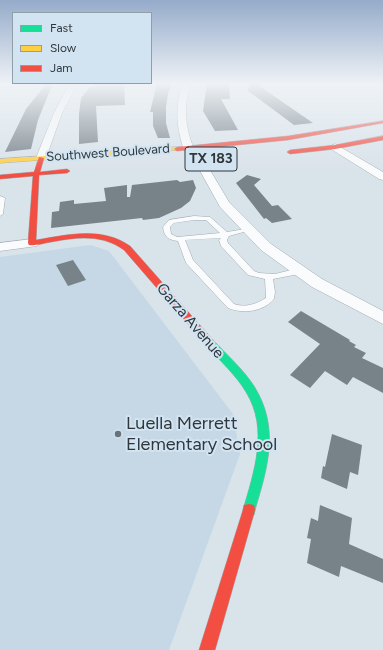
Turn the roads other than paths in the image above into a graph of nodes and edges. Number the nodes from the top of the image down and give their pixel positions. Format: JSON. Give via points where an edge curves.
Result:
{"nodes":[{"id":1,"x":58,"y":113,"type":"edge"},
{"id":2,"x":180,"y":113,"type":"edge"},
{"id":3,"x":383,"y":122,"type":"edge"},
{"id":4,"x":383,"y":138,"type":"edge"},
{"id":5,"x":188,"y":147,"type":"junction"},
{"id":6,"x":335,"y":147,"type":"junction"},
{"id":7,"x":284,"y":153,"type":"dead end"},
{"id":8,"x":41,"y":158,"type":"junction"},
{"id":9,"x":199,"y":160,"type":"dead end"},
{"id":10,"x":0,"y":161,"type":"edge"},
{"id":11,"x":76,"y":170,"type":"dead end"},
{"id":12,"x":37,"y":174,"type":"junction"},
{"id":13,"x":0,"y":177,"type":"edge"},
{"id":14,"x":383,"y":177,"type":"edge"},
{"id":15,"x":0,"y":198,"type":"edge"},
{"id":16,"x":0,"y":214,"type":"edge"},
{"id":17,"x":249,"y":229,"type":"junction"},
{"id":18,"x":226,"y":235,"type":"junction"},
{"id":19,"x":181,"y":239,"type":"junction"},
{"id":20,"x":32,"y":243,"type":"junction"},
{"id":21,"x":0,"y":247,"type":"edge"},
{"id":22,"x":299,"y":271,"type":"junction"},
{"id":23,"x":269,"y":277,"type":"junction"},
{"id":24,"x":383,"y":318,"type":"edge"},
{"id":25,"x":208,"y":650,"type":"edge"}],
"edges":[{"from":1,"to":8,"type":"street"},
{"from":2,"to":5,"type":"street"},
{"from":3,"to":5,"type":"main road","name":"Southwest Boulevard","number":"TX 183","via":[[249,143]]},
{"from":4,"to":6,"type":"main road"},
{"from":5,"to":8,"type":"main road","name":"Southwest Boulevard","number":"TX 183"},
{"from":6,"to":7,"type":"main road"},
{"from":6,"to":14,"type":"street"},
{"from":8,"to":10,"type":"main road","name":"Southwest Boulevard","number":"TX 183"},
{"from":8,"to":12,"type":"main road"},
{"from":9,"to":17,"type":"street","via":[[224,204]]},
{"from":11,"to":12,"type":"main road","name":"Southwest Boulevard"},
{"from":12,"to":13,"type":"main road","name":"Southwest Boulevard"},
{"from":12,"to":20,"type":"main road"},
{"from":15,"to":16,"type":"lane"},
{"from":17,"to":18,"type":"lane"},
{"from":17,"to":22,"type":"street","via":[[266,247]]},
{"from":18,"to":19,"type":"lane"},
{"from":18,"to":19,"type":"lane","via":[[208,218],[194,218],[173,221],[167,226],[171,238]]},
{"from":18,"to":23,"type":"lane","via":[[224,244],[251,272],[256,276]]},
{"from":19,"to":23,"type":"lane","via":[[189,261],[231,306],[254,308],[270,299]]},
{"from":20,"to":21,"type":"street"},
{"from":20,"to":25,"type":"main road","name":"Garza Avenue","via":[[100,237],[114,240],[127,248],[250,390],[262,413],[265,432],[263,462]]},
{"from":22,"to":23,"type":"lane"},
{"from":22,"to":24,"type":"street","via":[[317,284]]}]}
